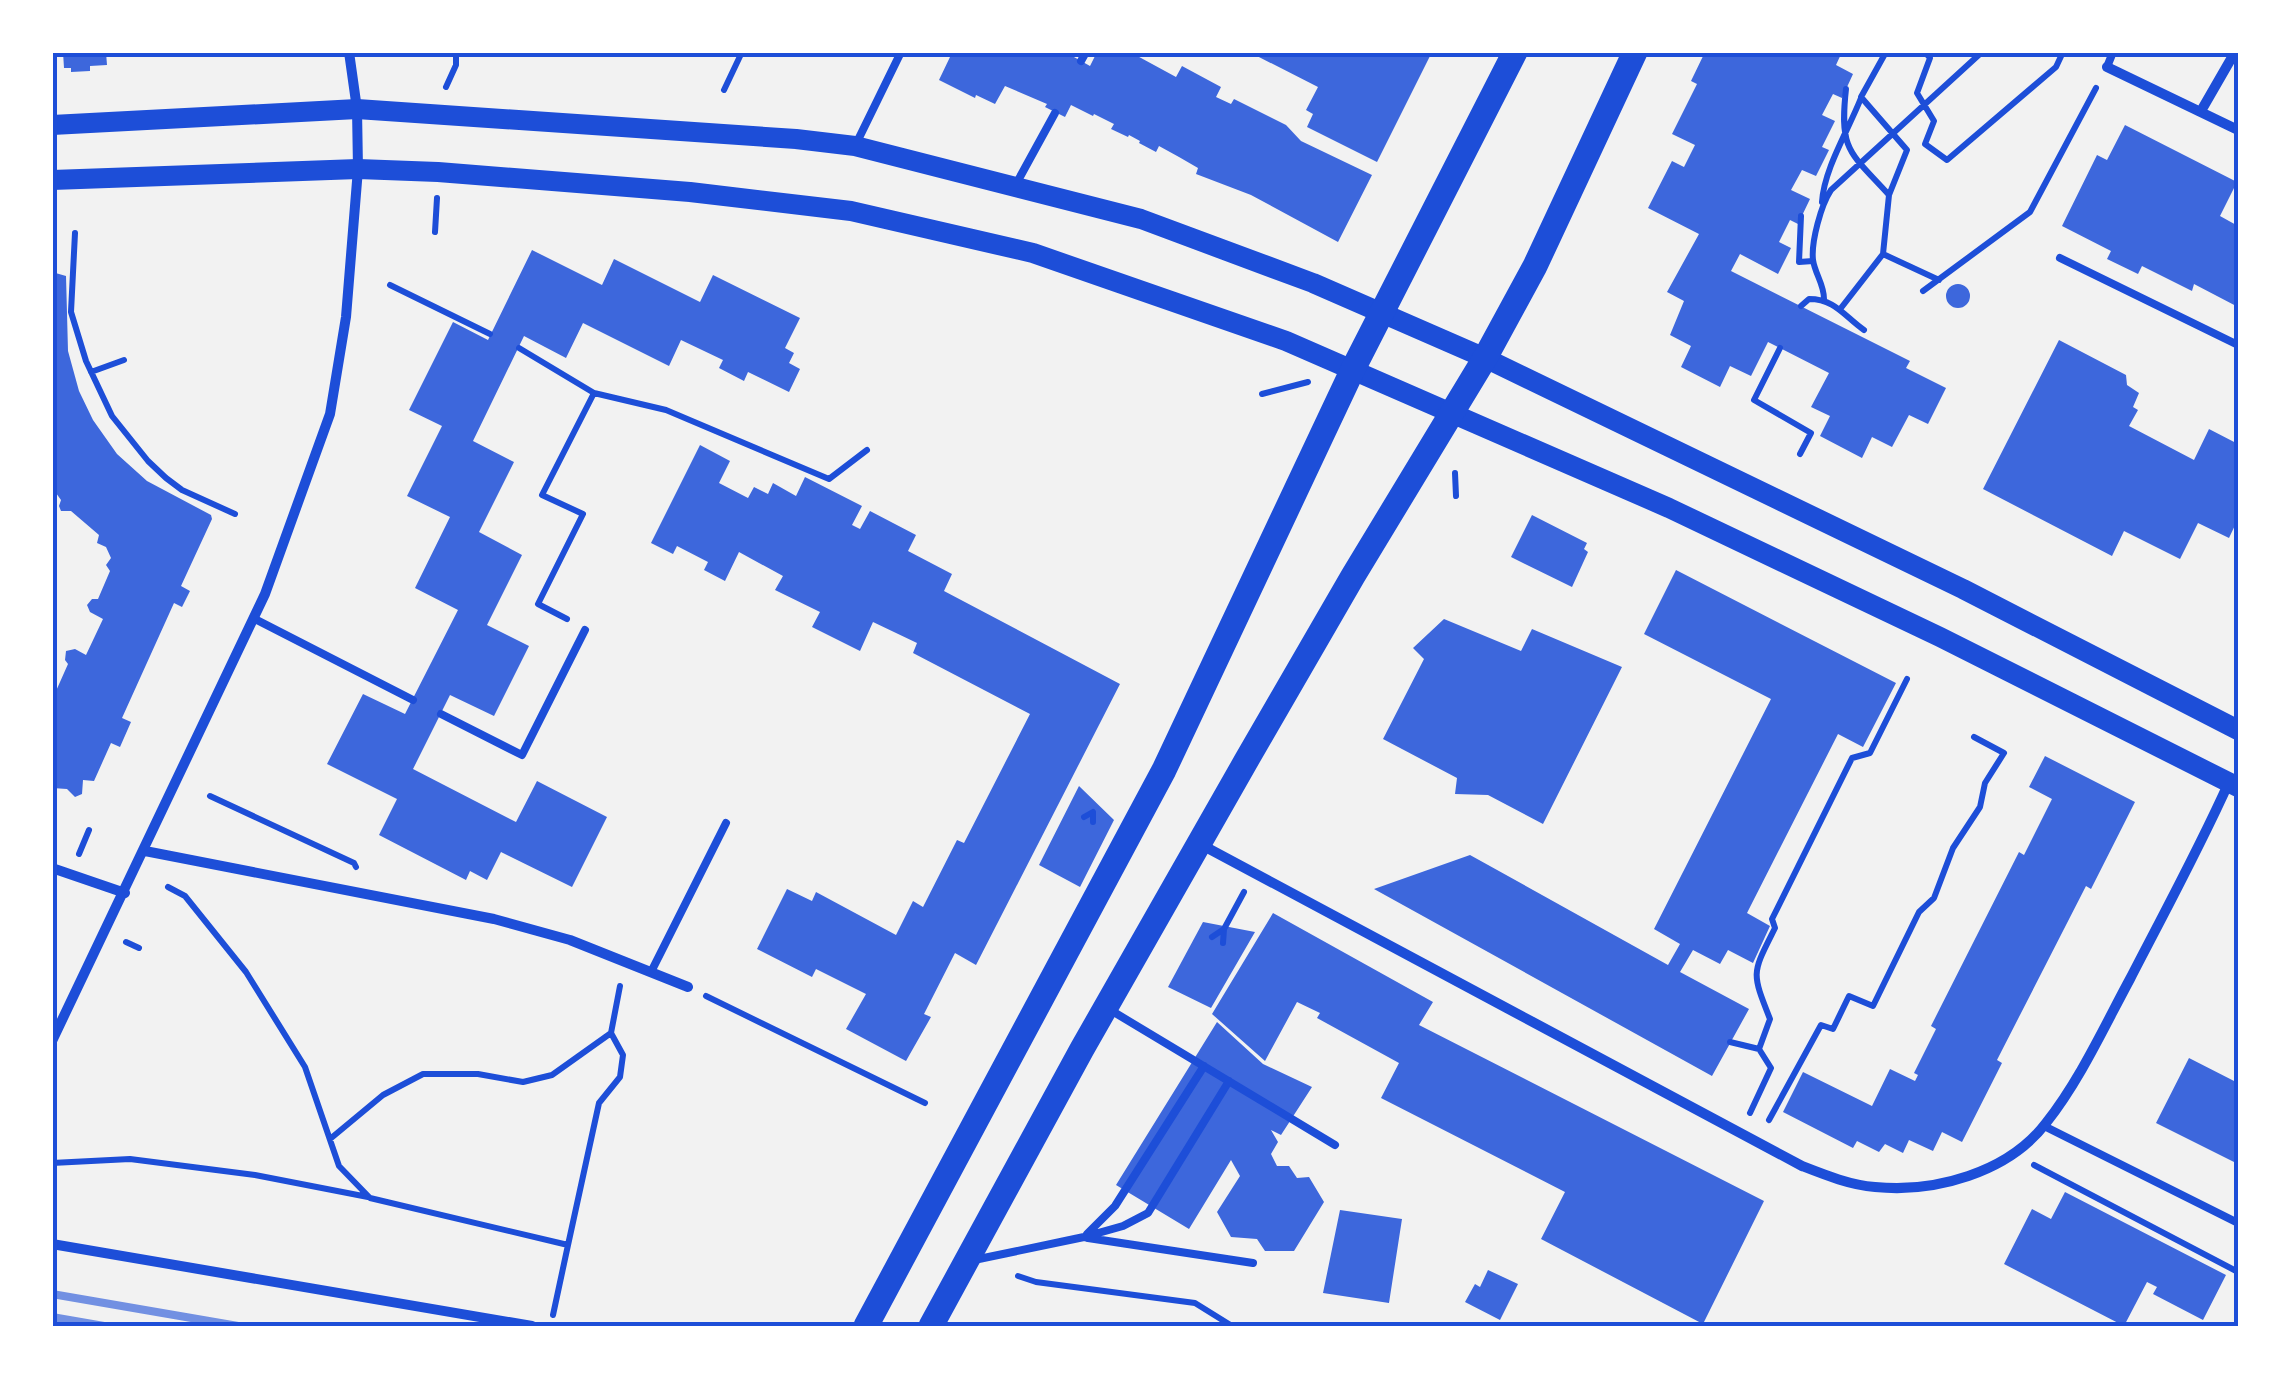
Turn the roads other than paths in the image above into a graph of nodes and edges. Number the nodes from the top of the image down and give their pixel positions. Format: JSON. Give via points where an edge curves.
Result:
{"nodes":[{"id":1,"x":349,"y":52,"type":"edge"},
{"id":2,"x":902,"y":52,"type":"edge"},
{"id":3,"x":1515,"y":52,"type":"edge"},
{"id":4,"x":1635,"y":52,"type":"edge"},
{"id":5,"x":2113,"y":52,"type":"edge"},
{"id":6,"x":2235,"y":52,"type":"edge"},
{"id":7,"x":2107,"y":67,"type":"joint"},
{"id":8,"x":356,"y":109,"type":"junction"},
{"id":9,"x":2201,"y":111,"type":"junction"},
{"id":10,"x":1055,"y":113,"type":"dead end"},
{"id":11,"x":52,"y":125,"type":"edge"},
{"id":12,"x":2238,"y":130,"type":"edge"},
{"id":13,"x":854,"y":146,"type":"junction"},
{"id":14,"x":358,"y":169,"type":"junction"},
{"id":15,"x":52,"y":180,"type":"edge"},
{"id":16,"x":1015,"y":186,"type":"junction"},
{"id":17,"x":2060,"y":258,"type":"dead end"},
{"id":18,"x":1381,"y":313,"type":"junction"},
{"id":19,"x":2238,"y":345,"type":"edge"},
{"id":20,"x":1485,"y":358,"type":"junction"},
{"id":21,"x":1353,"y":369,"type":"junction"},
{"id":22,"x":1454,"y":415,"type":"junction"},
{"id":23,"x":254,"y":618,"type":"junction"},
{"id":24,"x":585,"y":630,"type":"road end"},
{"id":25,"x":413,"y":700,"type":"dead end"},
{"id":26,"x":441,"y":714,"type":"dead end"},
{"id":27,"x":2238,"y":730,"type":"edge"},
{"id":28,"x":2234,"y":784,"type":"edge"},
{"id":29,"x":726,"y":823,"type":"dead end"},
{"id":30,"x":1200,"y":844,"type":"junction"},
{"id":31,"x":146,"y":851,"type":"junction"},
{"id":32,"x":52,"y":868,"type":"edge"},
{"id":33,"x":125,"y":893,"type":"junction"},
{"id":34,"x":651,"y":972,"type":"junction"},
{"id":35,"x":688,"y":987,"type":"road end"},
{"id":36,"x":1107,"y":1008,"type":"junction"},
{"id":37,"x":52,"y":1041,"type":"edge"},
{"id":38,"x":1204,"y":1066,"type":"junction"},
{"id":39,"x":1230,"y":1082,"type":"junction"},
{"id":40,"x":2044,"y":1126,"type":"junction"},
{"id":41,"x":1335,"y":1144,"type":"dead end"},
{"id":42,"x":2238,"y":1223,"type":"edge"},
{"id":43,"x":1084,"y":1237,"type":"junction"},
{"id":44,"x":52,"y":1244,"type":"edge"},
{"id":45,"x":966,"y":1262,"type":"junction"},
{"id":46,"x":1253,"y":1264,"type":"dead end"},
{"id":47,"x":532,"y":1326,"type":"edge"},
{"id":48,"x":866,"y":1326,"type":"edge"},
{"id":49,"x":931,"y":1326,"type":"edge"}],
"edges":[{"from":1,"to":8,"type":"street"},
{"from":2,"to":13,"type":"lane"},
{"from":3,"to":18,"type":"main road"},
{"from":4,"to":20,"type":"main road","via":[[1536,266]]},
{"from":5,"to":7,"type":"lane"},
{"from":6,"to":9,"type":"street"},
{"from":7,"to":9,"type":"street"},
{"from":8,"to":11,"type":"main road"},
{"from":8,"to":13,"type":"main road"},
{"from":8,"to":14,"type":"street"},
{"from":9,"to":12,"type":"street"},
{"from":10,"to":16,"type":"lane"},
{"from":13,"to":16,"type":"main road"},
{"from":14,"to":15,"type":"main road"},
{"from":14,"to":21,"type":"main road","via":[[690,192],[868,214],[1033,253]]},
{"from":14,"to":23,"type":"street","via":[[330,414]]},
{"from":16,"to":18,"type":"main road","via":[[1141,219]]},
{"from":17,"to":19,"type":"lane"},
{"from":18,"to":20,"type":"main road"},
{"from":18,"to":21,"type":"main road"},
{"from":20,"to":22,"type":"main road"},
{"from":20,"to":27,"type":"main road"},
{"from":21,"to":22,"type":"main road"},
{"from":21,"to":48,"type":"main road","via":[[1164,770]]},
{"from":22,"to":28,"type":"main road","via":[[1923,628]]},
{"from":22,"to":30,"type":"main road"},
{"from":23,"to":25,"type":"lane"},
{"from":23,"to":31,"type":"street"},
{"from":24,"to":26,"type":"lane","via":[[522,755]]},
{"from":28,"to":40,"type":"street"},
{"from":29,"to":34,"type":"lane"},
{"from":30,"to":36,"type":"main road"},
{"from":30,"to":40,"type":"street","via":[[1756,1144],[1838,1180],[1872,1187],[1944,1183],[2010,1156]]},
{"from":31,"to":33,"type":"street"},
{"from":31,"to":34,"type":"street","via":[[494,919]]},
{"from":32,"to":33,"type":"street"},
{"from":33,"to":37,"type":"street"},
{"from":34,"to":35,"type":"street"},
{"from":36,"to":38,"type":"lane"},
{"from":36,"to":45,"type":"main road"},
{"from":38,"to":39,"type":"lane"},
{"from":38,"to":43,"type":"lane","via":[[1115,1206]]},
{"from":39,"to":41,"type":"lane"},
{"from":39,"to":43,"type":"lane","via":[[1148,1213]]},
{"from":40,"to":42,"type":"lane"},
{"from":43,"to":45,"type":"lane"},
{"from":43,"to":46,"type":"lane"},
{"from":44,"to":47,"type":"street"},
{"from":45,"to":49,"type":"main road"}]}
